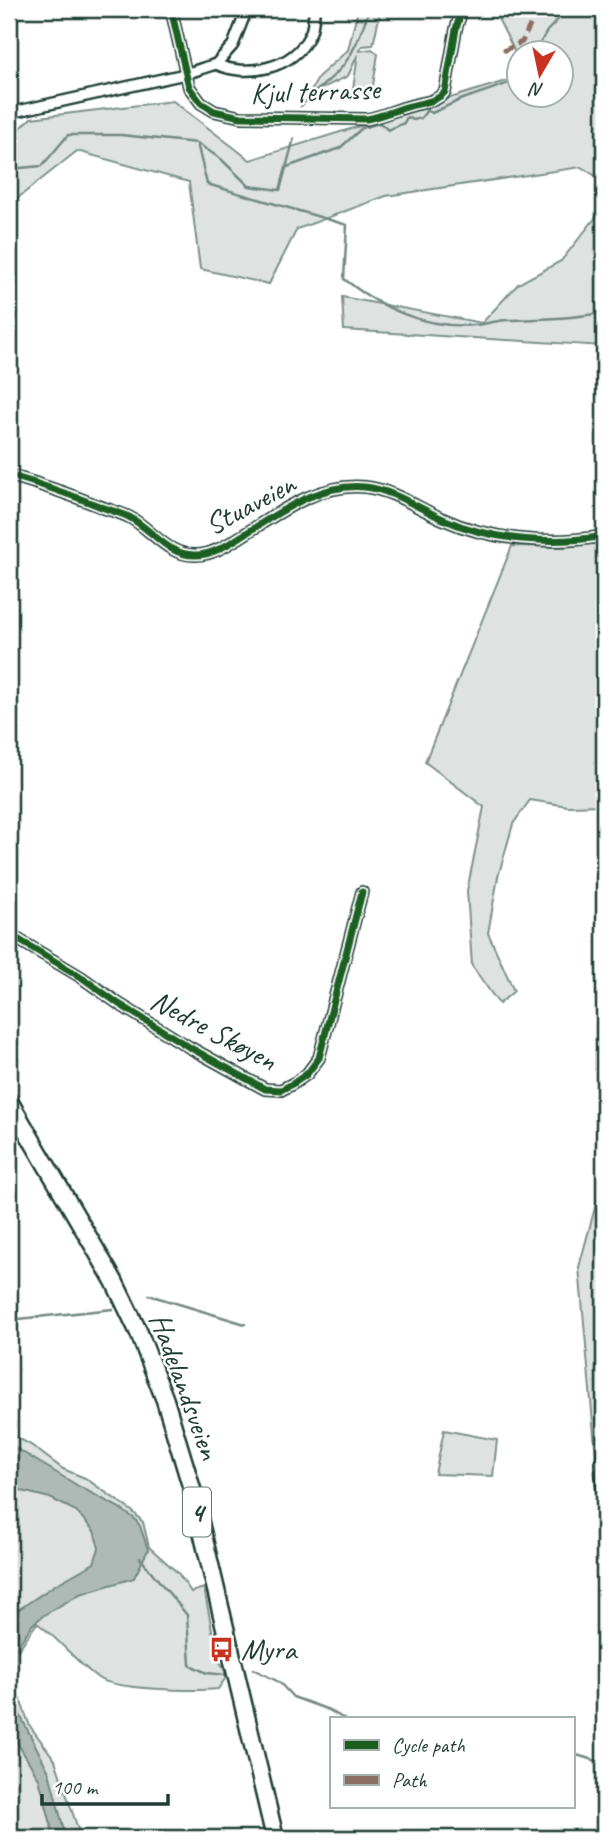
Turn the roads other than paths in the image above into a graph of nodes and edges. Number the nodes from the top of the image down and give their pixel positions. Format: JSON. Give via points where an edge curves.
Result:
{"nodes":[{"id":1,"x":170,"y":9,"type":"edge"},
{"id":2,"x":247,"y":9,"type":"edge"},
{"id":3,"x":462,"y":9,"type":"edge"},
{"id":4,"x":314,"y":14,"type":"dead end"},
{"id":5,"x":216,"y":64,"type":"junction"},
{"id":6,"x":185,"y":74,"type":"junction"},
{"id":7,"x":9,"y":113,"type":"edge"},
{"id":8,"x":9,"y":475,"type":"edge"},
{"id":9,"x":604,"y":536,"type":"edge"},
{"id":10,"x":362,"y":892,"type":"dead end"},
{"id":11,"x":9,"y":934,"type":"edge"},
{"id":12,"x":9,"y":1101,"type":"edge"},
{"id":13,"x":604,"y":1452,"type":"edge"},
{"id":14,"x":604,"y":1516,"type":"edge"},
{"id":15,"x":275,"y":1838,"type":"edge"}],
"edges":[{"from":1,"to":6,"type":"street","name":"Kjul terrasse"},
{"from":2,"to":5,"type":"street","via":[[233,45]]},
{"from":3,"to":6,"type":"street","name":"Kjul terrasse","via":[[445,92],[430,102],[387,115],[367,119],[225,116],[201,103]]},
{"from":4,"to":5,"type":"street","via":[[305,43],[275,65],[248,71]]},
{"from":5,"to":6,"type":"street"},
{"from":6,"to":7,"type":"street"},
{"from":8,"to":9,"type":"street","name":"Stuaveien","via":[[128,517],[172,549],[195,555],[224,547],[289,506],[319,493],[361,486],[397,496],[483,533],[557,540]]},
{"from":10,"to":11,"type":"street","name":"Nedre Skøyen","via":[[319,1058],[307,1074],[281,1090],[265,1089],[189,1048]]},
{"from":12,"to":15,"type":"highway","name":"Hadelandsveien","number":"4","via":[[105,1264],[165,1400],[201,1525]]},
{"from":13,"to":14,"type":"street","via":[[600,1463]]}]}
